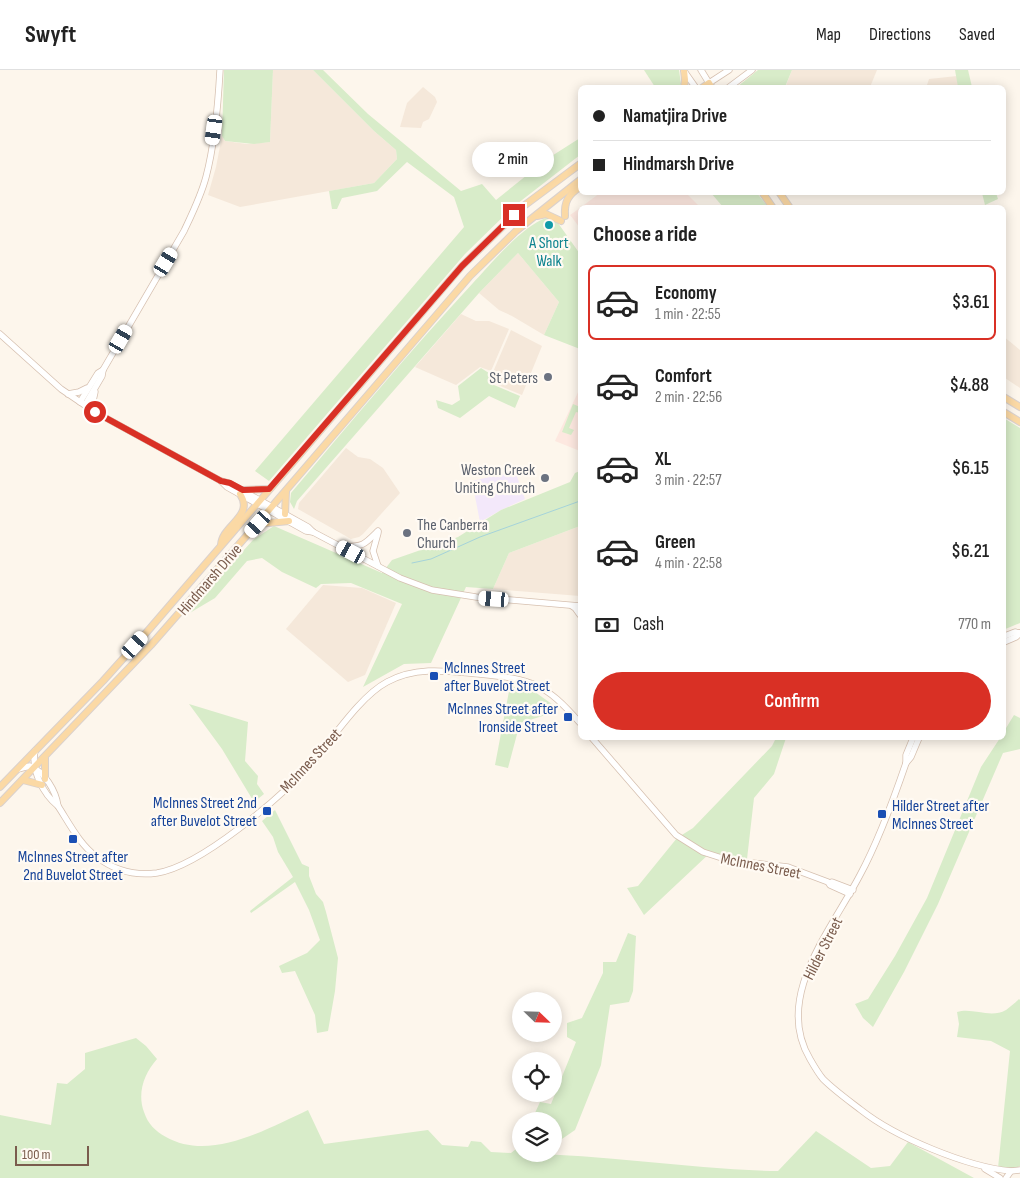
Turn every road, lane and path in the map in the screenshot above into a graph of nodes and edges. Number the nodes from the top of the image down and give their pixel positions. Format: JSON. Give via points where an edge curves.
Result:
{"nodes":[{"id":1,"x":220,"y":70,"type":"edge"},
{"id":2,"x":684,"y":70,"type":"edge"},
{"id":3,"x":701,"y":70,"type":"edge"},
{"id":4,"x":729,"y":70,"type":"edge"},
{"id":5,"x":752,"y":70,"type":"edge"},
{"id":6,"x":737,"y":82,"type":"junction"},
{"id":7,"x":684,"y":85,"type":"edge"},
{"id":8,"x":694,"y":85,"type":"edge"},
{"id":9,"x":711,"y":85,"type":"edge"},
{"id":10,"x":732,"y":85,"type":"edge"},
{"id":11,"x":734,"y":85,"type":"edge"},
{"id":12,"x":578,"y":165,"type":"edge"},
{"id":13,"x":578,"y":182,"type":"edge"},
{"id":14,"x":578,"y":189,"type":"edge"},
{"id":15,"x":532,"y":218,"type":"junction"},
{"id":16,"x":2,"y":338,"type":"edge"},
{"id":17,"x":94,"y":385,"type":"junction"},
{"id":18,"x":68,"y":394,"type":"junction"},
{"id":19,"x":1006,"y":398,"type":"edge"},
{"id":20,"x":83,"y":404,"type":"junction"},
{"id":21,"x":1020,"y":407,"type":"edge"},
{"id":22,"x":95,"y":412,"type":"junction"},
{"id":23,"x":1006,"y":413,"type":"edge"},
{"id":24,"x":1020,"y":422,"type":"edge"},
{"id":25,"x":269,"y":489,"type":"junction"},
{"id":26,"x":286,"y":491,"type":"junction"},
{"id":27,"x":242,"y":492,"type":"junction"},
{"id":28,"x":259,"y":502,"type":"junction"},
{"id":29,"x":271,"y":508,"type":"junction"},
{"id":30,"x":286,"y":514,"type":"junction"},
{"id":31,"x":289,"y":521,"type":"junction"},
{"id":32,"x":258,"y":524,"type":"junction"},
{"id":33,"x":313,"y":532,"type":"junction"},
{"id":34,"x":221,"y":546,"type":"junction"},
{"id":35,"x":342,"y":547,"type":"junction"},
{"id":36,"x":378,"y":566,"type":"junction"},
{"id":37,"x":571,"y":606,"type":"junction"},
{"id":38,"x":578,"y":606,"type":"edge"},
{"id":39,"x":578,"y":612,"type":"edge"},
{"id":40,"x":1020,"y":633,"type":"edge"},
{"id":41,"x":1006,"y":635,"type":"edge"},
{"id":42,"x":1006,"y":641,"type":"edge"},
{"id":43,"x":578,"y":721,"type":"edge"},
{"id":44,"x":594,"y":740,"type":"edge"},
{"id":45,"x":913,"y":740,"type":"edge"},
{"id":46,"x":918,"y":740,"type":"edge"},
{"id":47,"x":35,"y":751,"type":"junction"},
{"id":48,"x":45,"y":758,"type":"junction"},
{"id":49,"x":906,"y":763,"type":"junction"},
{"id":50,"x":35,"y":768,"type":"junction"},
{"id":51,"x":16,"y":771,"type":"junction"},
{"id":52,"x":23,"y":780,"type":"junction"},
{"id":53,"x":43,"y":782,"type":"junction"},
{"id":54,"x":0,"y":787,"type":"edge"},
{"id":55,"x":0,"y":803,"type":"edge"},
{"id":56,"x":852,"y":892,"type":"junction"},
{"id":57,"x":980,"y":1166,"type":"junction"},
{"id":58,"x":1017,"y":1169,"type":"edge"},
{"id":59,"x":1000,"y":1178,"type":"edge"},
{"id":60,"x":1006,"y":1178,"type":"edge"}],
"edges":[{"from":1,"to":17,"type":"street","via":[[212,146],[206,178],[195,208]]},
{"from":2,"to":7,"type":"main road"},
{"from":2,"to":8,"type":"street"},
{"from":3,"to":9,"type":"street"},
{"from":4,"to":9,"type":"street"},
{"from":5,"to":6,"type":"street"},
{"from":6,"to":10,"type":"street"},
{"from":6,"to":11,"type":"street"},
{"from":12,"to":25,"type":"main road","name":"Hindmarsh Drive","via":[[525,205],[473,254]]},
{"from":13,"to":15,"type":"main road","name":"Hindmarsh Drive"},
{"from":14,"to":15,"type":"main road","via":[[566,200],[563,219],[545,214]]},
{"from":15,"to":26,"type":"main road","name":"Hindmarsh Drive","via":[[470,276]]},
{"from":16,"to":18,"type":"street"},
{"from":17,"to":18,"type":"street"},
{"from":17,"to":20,"type":"street"},
{"from":17,"to":22,"type":"street"},
{"from":18,"to":20,"type":"street"},
{"from":19,"to":21,"type":"main road"},
{"from":20,"to":22,"type":"street"},
{"from":22,"to":27,"type":"street"},
{"from":23,"to":24,"type":"main road"},
{"from":25,"to":27,"type":"main road"},
{"from":25,"to":28,"type":"main road","name":"Hindmarsh Drive"},
{"from":26,"to":29,"type":"main road","name":"Hindmarsh Drive"},
{"from":26,"to":30,"type":"main road"},
{"from":27,"to":28,"type":"street"},
{"from":27,"to":34,"type":"main road","via":[[242,514],[221,538]]},
{"from":28,"to":29,"type":"street"},
{"from":28,"to":34,"type":"main road","name":"Hindmarsh Drive"},
{"from":29,"to":30,"type":"street"},
{"from":29,"to":31,"type":"street"},
{"from":29,"to":32,"type":"main road","name":"Hindmarsh Drive"},
{"from":30,"to":33,"type":"street"},
{"from":31,"to":32,"type":"main road"},
{"from":31,"to":33,"type":"street"},
{"from":32,"to":48,"type":"main road","name":"Hindmarsh Drive"},
{"from":33,"to":35,"type":"street"},
{"from":34,"to":47,"type":"main road","name":"Hindmarsh Drive","via":[[109,674]]},
{"from":35,"to":36,"type":"street"},
{"from":35,"to":36,"type":"street","via":[[366,544],[378,531],[373,550]]},
{"from":36,"to":37,"type":"street","via":[[413,584],[458,595]]},
{"from":37,"to":38,"type":"street"},
{"from":37,"to":39,"type":"street"},
{"from":40,"to":41,"type":"street"},
{"from":40,"to":42,"type":"street"},
{"from":43,"to":53,"type":"street","name":"McInnes Street","via":[[552,694],[528,681],[507,676],[445,670],[416,671],[396,678],[371,693],[309,766],[259,812],[195,858],[177,868],[158,873],[131,873],[102,861],[84,845],[52,801]]},
{"from":44,"to":56,"type":"street","name":"McInnes Street","via":[[676,835],[691,845],[728,860],[788,867]]},
{"from":45,"to":49,"type":"street","name":"Hilder Street"},
{"from":46,"to":49,"type":"street","name":"Hilder Street"},
{"from":47,"to":50,"type":"street","name":"McInnes Street"},
{"from":47,"to":51,"type":"main road","name":"Hindmarsh Drive"},
{"from":48,"to":50,"type":"main road","name":"Hindmarsh Drive"},
{"from":48,"to":53,"type":"main road"},
{"from":49,"to":56,"type":"street","name":"Hilder Street","via":[[890,808]]},
{"from":50,"to":51,"type":"street","via":[[30,766]]},
{"from":50,"to":52,"type":"main road","name":"Hindmarsh Drive"},
{"from":50,"to":53,"type":"street","name":"McInnes Street"},
{"from":51,"to":54,"type":"main road","name":"Hindmarsh Drive"},
{"from":52,"to":53,"type":"main road"},
{"from":52,"to":55,"type":"main road","name":"Hindmarsh Drive"},
{"from":56,"to":57,"type":"street","name":"Hilder Street","via":[[813,958],[802,986],[798,1021],[807,1053],[822,1078],[867,1115],[905,1137]]},
{"from":57,"to":58,"type":"street","name":"Hilder Street"},
{"from":57,"to":59,"type":"street","name":"Hilder Street"},
{"from":58,"to":60,"type":"street"}]}
